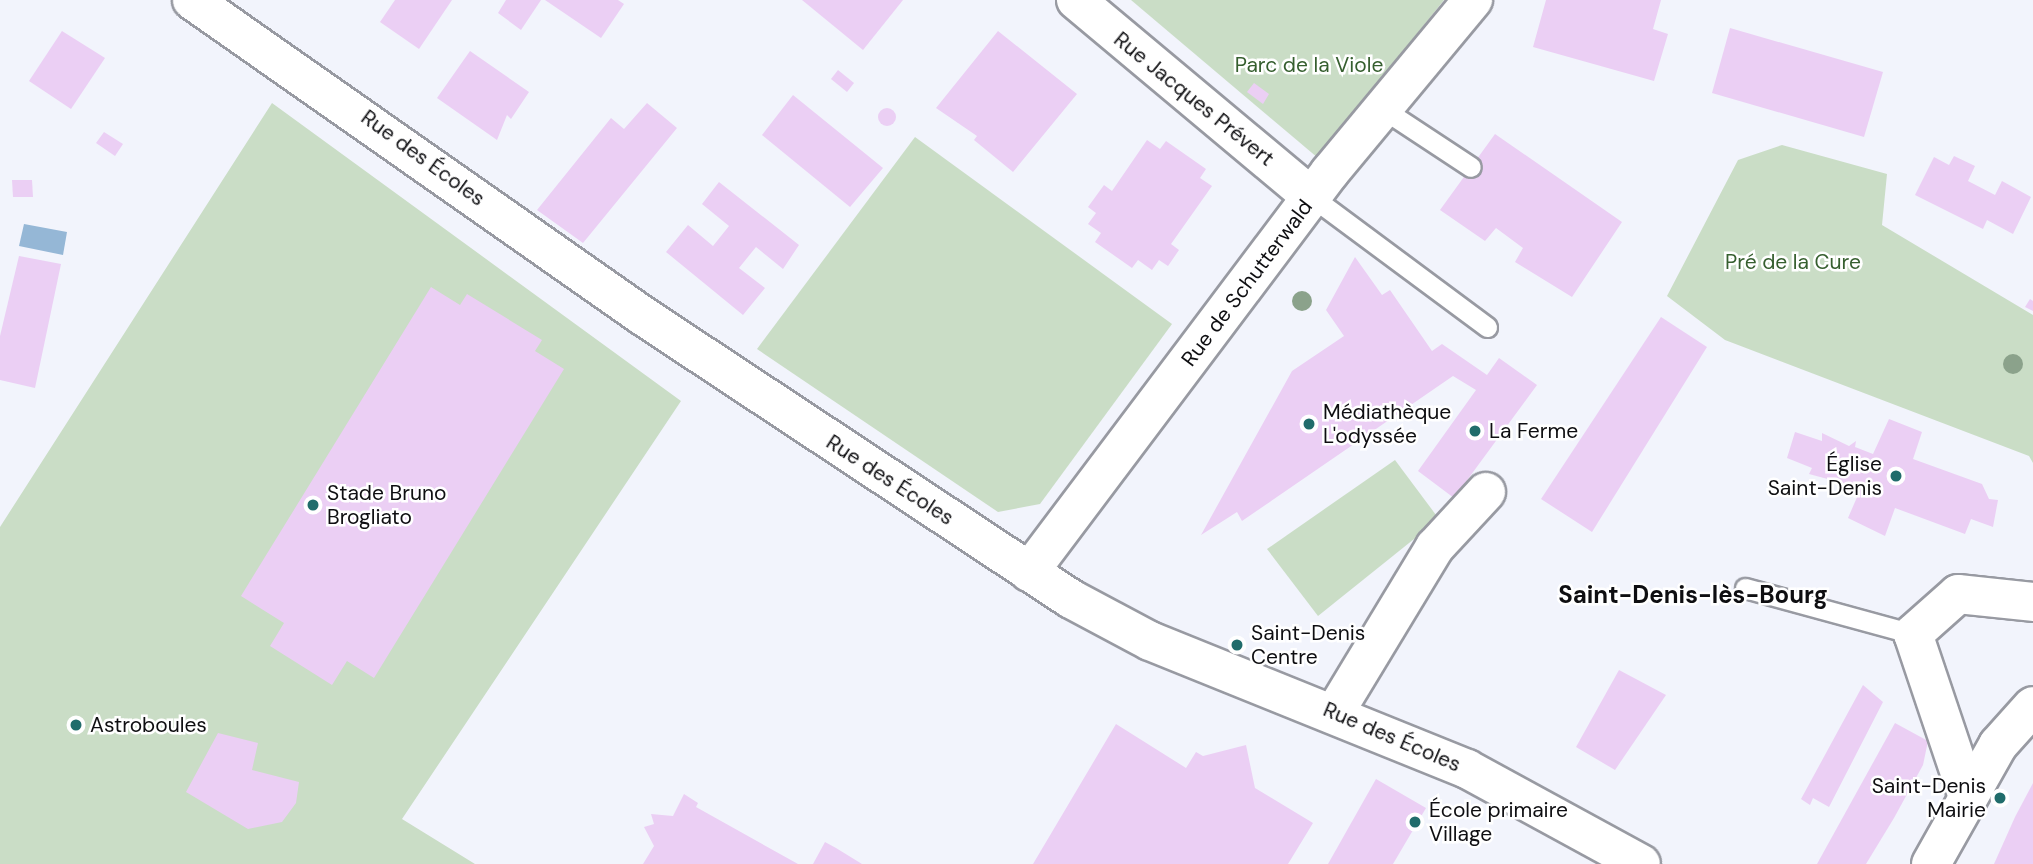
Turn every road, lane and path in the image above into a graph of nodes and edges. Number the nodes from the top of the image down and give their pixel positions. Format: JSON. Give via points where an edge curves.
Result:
{"nodes":[{"id":1,"x":192,"y":0,"type":"edge"},
{"id":2,"x":1076,"y":0,"type":"edge"},
{"id":3,"x":1473,"y":0,"type":"edge"},
{"id":4,"x":1383,"y":109,"type":"junction"},
{"id":5,"x":1471,"y":167,"type":"dead end"},
{"id":6,"x":1312,"y":197,"type":"junction"},
{"id":7,"x":1487,"y":327,"type":"dead end"},
{"id":8,"x":1486,"y":492,"type":"dead end"},
{"id":9,"x":1029,"y":572,"type":"junction"},
{"id":10,"x":1745,"y":588,"type":"dead end"},
{"id":11,"x":2032,"y":599,"type":"edge"},
{"id":12,"x":1913,"y":634,"type":"junction"},
{"id":13,"x":2033,"y":706,"type":"edge"},
{"id":14,"x":1335,"y":712,"type":"junction"},
{"id":15,"x":1968,"y":797,"type":"junction"},
{"id":16,"x":1641,"y":864,"type":"edge"},
{"id":17,"x":1931,"y":864,"type":"edge"}],
"edges":[{"from":1,"to":9,"type":"street","name":"Rue des Écoles","via":[[643,316]]},
{"from":2,"to":6,"type":"street","name":"Rue Jacques Prévert"},
{"from":3,"to":4,"type":"street","name":"Rue de Schutterwald"},
{"from":4,"to":5,"type":"lane"},
{"from":4,"to":6,"type":"street","name":"Rue de Schutterwald"},
{"from":6,"to":7,"type":"lane"},
{"from":6,"to":9,"type":"street","name":"Rue de Schutterwald"},
{"from":8,"to":14,"type":"street","via":[[1435,547]]},
{"from":9,"to":14,"type":"street","name":"Rue des Écoles","via":[[1150,641]]},
{"from":10,"to":12,"type":"lane"},
{"from":11,"to":12,"type":"street","via":[[1958,594]]},
{"from":12,"to":15,"type":"street"},
{"from":13,"to":15,"type":"street","via":[[1998,745]]},
{"from":14,"to":16,"type":"street","name":"Rue des Écoles","via":[[1467,769]]},
{"from":15,"to":17,"type":"street"}]}
